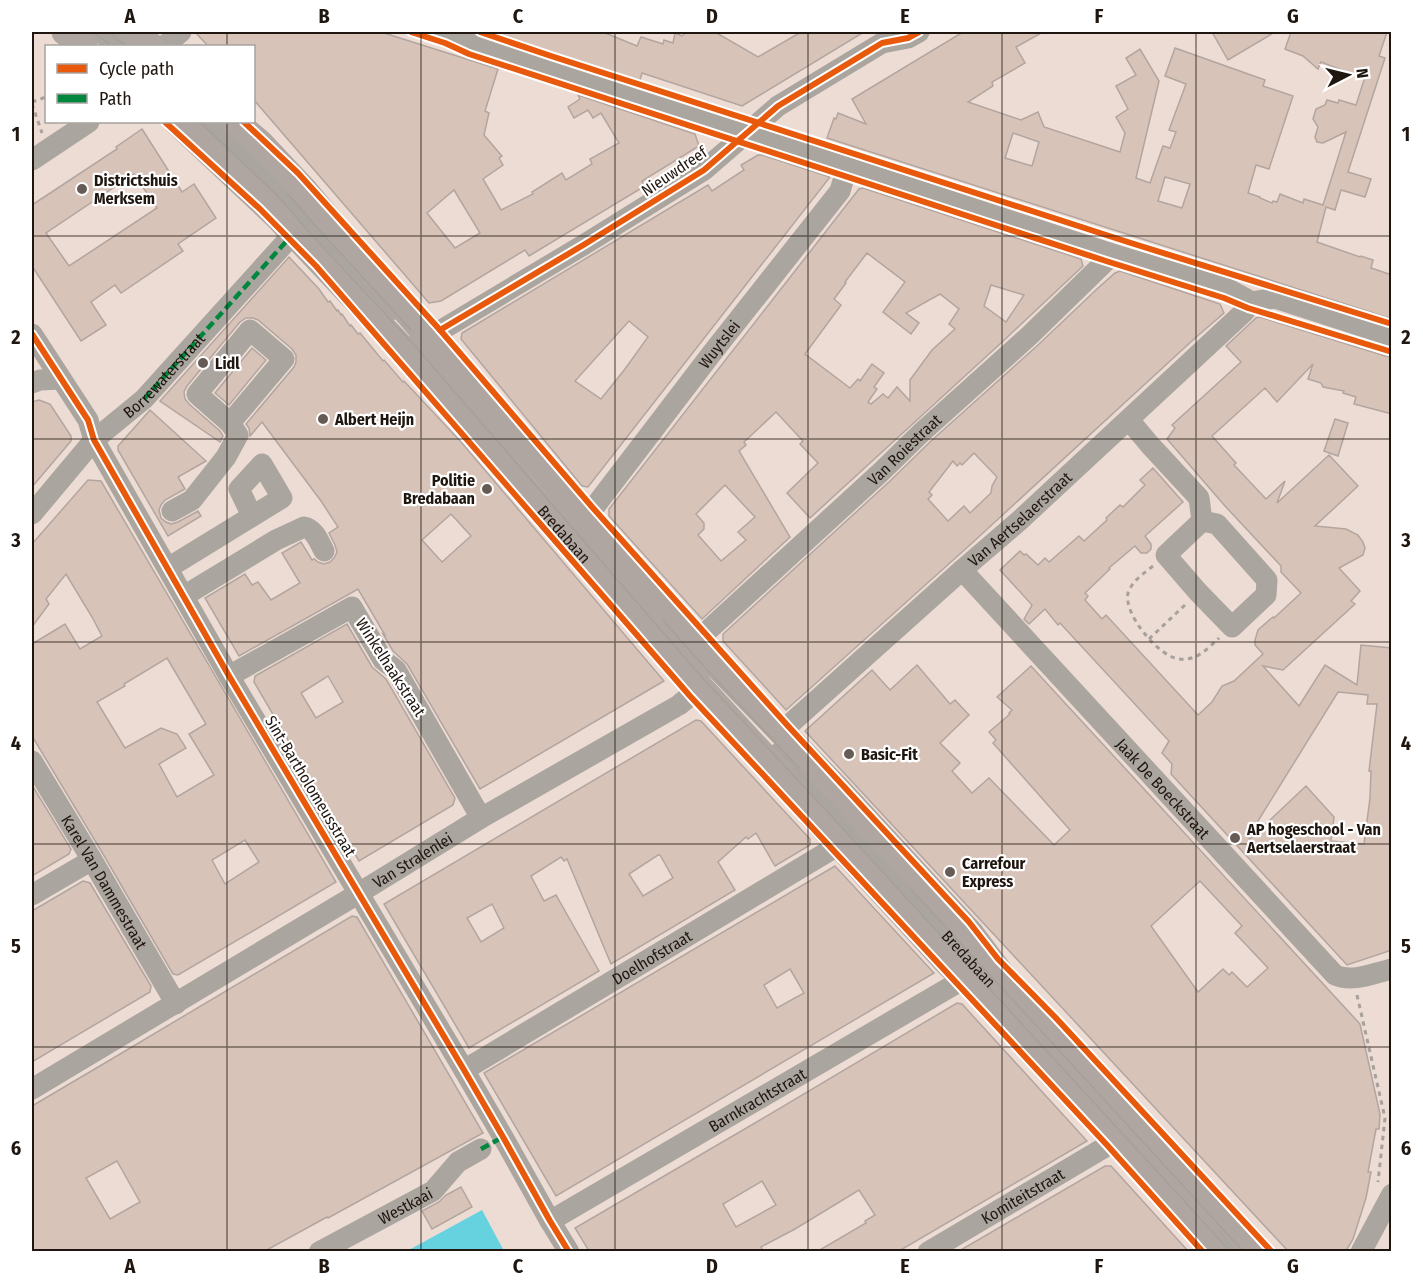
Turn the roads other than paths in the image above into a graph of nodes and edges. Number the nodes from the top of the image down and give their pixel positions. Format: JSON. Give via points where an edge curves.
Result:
{"nodes":[{"id":1,"x":65,"y":32,"type":"edge"},
{"id":2,"x":100,"y":32,"type":"edge"},
{"id":3,"x":133,"y":32,"type":"edge"},
{"id":4,"x":182,"y":32,"type":"edge"},
{"id":5,"x":444,"y":32,"type":"edge"},
{"id":6,"x":919,"y":32,"type":"edge"},
{"id":7,"x":83,"y":45,"type":"edge"},
{"id":8,"x":118,"y":45,"type":"edge"},
{"id":9,"x":150,"y":45,"type":"edge"},
{"id":10,"x":165,"y":45,"type":"edge"},
{"id":11,"x":87,"y":123,"type":"edge"},
{"id":12,"x":178,"y":123,"type":"edge"},
{"id":13,"x":207,"y":123,"type":"edge"},
{"id":14,"x":237,"y":123,"type":"edge"},
{"id":15,"x":746,"y":134,"type":"junction"},
{"id":16,"x":40,"y":154,"type":"edge"},
{"id":17,"x":847,"y":167,"type":"junction"},
{"id":18,"x":279,"y":191,"type":"junction"},
{"id":19,"x":294,"y":233,"type":"junction"},
{"id":20,"x":1109,"y":253,"type":"junction"},
{"id":21,"x":1252,"y":302,"type":"junction"},
{"id":22,"x":32,"y":334,"type":"edge"},
{"id":23,"x":1392,"y":336,"type":"edge"},
{"id":24,"x":417,"y":344,"type":"junction"},
{"id":25,"x":61,"y":379,"type":"junction"},
{"id":26,"x":32,"y":383,"type":"edge"},
{"id":27,"x":1129,"y":420,"type":"junction"},
{"id":28,"x":230,"y":423,"type":"dead end"},
{"id":29,"x":94,"y":440,"type":"junction"},
{"id":30,"x":32,"y":514,"type":"edge"},
{"id":31,"x":252,"y":516,"type":"dead end"},
{"id":32,"x":585,"y":518,"type":"junction"},
{"id":33,"x":158,"y":519,"type":"junction"},
{"id":34,"x":1202,"y":521,"type":"junction"},
{"id":35,"x":324,"y":551,"type":"dead end"},
{"id":36,"x":168,"y":568,"type":"junction"},
{"id":37,"x":962,"y":570,"type":"junction"},
{"id":38,"x":184,"y":596,"type":"junction"},
{"id":39,"x":698,"y":666,"type":"junction"},
{"id":40,"x":230,"y":676,"type":"junction"},
{"id":41,"x":781,"y":732,"type":"junction"},
{"id":42,"x":32,"y":761,"type":"edge"},
{"id":43,"x":481,"y":818,"type":"junction"},
{"id":44,"x":839,"y":845,"type":"junction"},
{"id":45,"x":92,"y":860,"type":"junction"},
{"id":46,"x":359,"y":894,"type":"junction"},
{"id":47,"x":32,"y":895,"type":"edge"},
{"id":48,"x":1385,"y":971,"type":"edge"},
{"id":49,"x":964,"y":979,"type":"junction"},
{"id":50,"x":176,"y":1004,"type":"junction"},
{"id":51,"x":464,"y":1070,"type":"junction"},
{"id":52,"x":32,"y":1089,"type":"edge"},
{"id":53,"x":1117,"y":1140,"type":"junction"},
{"id":54,"x":481,"y":1149,"type":"dead end"},
{"id":55,"x":1384,"y":1190,"type":"edge"},
{"id":56,"x":550,"y":1221,"type":"junction"},
{"id":57,"x":319,"y":1251,"type":"edge"},
{"id":58,"x":569,"y":1251,"type":"edge"},
{"id":59,"x":928,"y":1251,"type":"edge"},
{"id":60,"x":1215,"y":1251,"type":"edge"},
{"id":61,"x":1237,"y":1251,"type":"edge"},
{"id":62,"x":1256,"y":1251,"type":"edge"},
{"id":63,"x":1361,"y":1251,"type":"edge"}],
"edges":[{"from":1,"to":7,"type":"main road"},
{"from":2,"to":8,"type":"street"},
{"from":3,"to":9,"type":"main road"},
{"from":4,"to":10,"type":"street"},
{"from":5,"to":15,"type":"street","via":[[473,45]]},
{"from":6,"to":15,"type":"street","name":"Nieuwdreef","via":[[882,43],[778,106]]},
{"from":11,"to":16,"type":"street"},
{"from":12,"to":19,"type":"main road","name":"Bredabaan"},
{"from":13,"to":18,"type":"street"},
{"from":14,"to":24,"type":"main road","name":"Bredabaan","via":[[293,178],[346,241]]},
{"from":15,"to":17,"type":"street"},
{"from":15,"to":24,"type":"street","name":"Nieuwdreef","via":[[704,170]]},
{"from":17,"to":20,"type":"street"},
{"from":17,"to":32,"type":"street","name":"Wuytslei","via":[[840,191]]},
{"from":18,"to":19,"type":"street"},
{"from":18,"to":24,"type":"street"},
{"from":19,"to":24,"type":"main road","name":"Bredabaan"},
{"from":19,"to":29,"type":"street","name":"Borrewaterstraat","via":[[144,399]]},
{"from":20,"to":21,"type":"street","via":[[1227,290]]},
{"from":20,"to":39,"type":"street","name":"Van Roiestraat","via":[[1106,261],[1029,336],[705,634]]},
{"from":21,"to":23,"type":"street","via":[[1275,298]]},
{"from":21,"to":27,"type":"street","name":"Van Aertselaerstraat"},
{"from":22,"to":25,"type":"street","name":"Sint-Bartholomeusstraat"},
{"from":24,"to":32,"type":"main road","name":"Bredabaan"},
{"from":24,"to":39,"type":"main road","name":"Bredabaan","via":[[433,381],[528,493]]},
{"from":25,"to":26,"type":"street"},
{"from":25,"to":29,"type":"street","name":"Sint-Bartholomeusstraat","via":[[88,420]]},
{"from":27,"to":34,"type":"street","via":[[1199,498]]},
{"from":27,"to":37,"type":"street","name":"Van Aertselaerstraat"},
{"from":28,"to":33,"type":"street","via":[[238,435],[226,457],[192,500]]},
{"from":29,"to":30,"type":"street","name":"Borrewaterstraat"},
{"from":29,"to":33,"type":"street","name":"Sint-Bartholomeusstraat"},
{"from":31,"to":36,"type":"street"},
{"from":32,"to":39,"type":"main road","name":"Bredabaan","via":[[678,625]]},
{"from":33,"to":36,"type":"street","name":"Sint-Bartholomeusstraat"},
{"from":34,"to":34,"type":"street","via":[[1166,555],[1232,627],[1266,595],[1267,580],[1217,524]]},
{"from":35,"to":38,"type":"street","via":[[316,536],[304,527]]},
{"from":36,"to":38,"type":"street","name":"Sint-Bartholomeusstraat"},
{"from":37,"to":41,"type":"street","name":"Van Aertselaerstraat"},
{"from":37,"to":48,"type":"street","name":"Jaak De Boeckstraat","via":[[1335,975],[1354,978]]},
{"from":38,"to":40,"type":"street","name":"Sint-Bartholomeusstraat"},
{"from":39,"to":41,"type":"main road","name":"Bredabaan"},
{"from":39,"to":43,"type":"street","name":"Van Stralenlei","via":[[690,696],[679,705]]},
{"from":39,"to":44,"type":"main road","name":"Bredabaan","via":[[812,816]]},
{"from":39,"to":61,"type":"street","name":"Bredabaan"},
{"from":40,"to":43,"type":"street","name":"Winkelhaakstraat","via":[[352,608],[383,660],[396,670]]},
{"from":40,"to":46,"type":"street","name":"Sint-Bartholomeusstraat"},
{"from":41,"to":62,"type":"main road","name":"Bredabaan","via":[[971,934],[1004,978]]},
{"from":42,"to":45,"type":"street","name":"Karel Van Dammestraat"},
{"from":43,"to":46,"type":"street","name":"Van Stralenlei"},
{"from":44,"to":49,"type":"main road","name":"Bredabaan"},
{"from":44,"to":51,"type":"street","name":"Doelhofstraat"},
{"from":45,"to":47,"type":"street"},
{"from":45,"to":50,"type":"street","name":"Karel Van Dammestraat"},
{"from":46,"to":50,"type":"street","name":"Van Stralenlei"},
{"from":46,"to":51,"type":"street","name":"Sint-Bartholomeusstraat"},
{"from":49,"to":53,"type":"main road","name":"Bredabaan","via":[[991,1001]]},
{"from":49,"to":56,"type":"street","name":"Barnkrachtstraat"},
{"from":50,"to":52,"type":"street","name":"Van Stralenlei"},
{"from":51,"to":56,"type":"street","name":"Sint-Bartholomeusstraat"},
{"from":53,"to":59,"type":"street","name":"Komiteitstraat"},
{"from":53,"to":60,"type":"main road","name":"Bredabaan","via":[[1203,1232]]},
{"from":54,"to":57,"type":"street","name":"Westkaai","via":[[458,1162],[433,1191]]},
{"from":55,"to":63,"type":"street"},
{"from":56,"to":58,"type":"street","name":"Sint-Bartholomeusstraat"}]}
